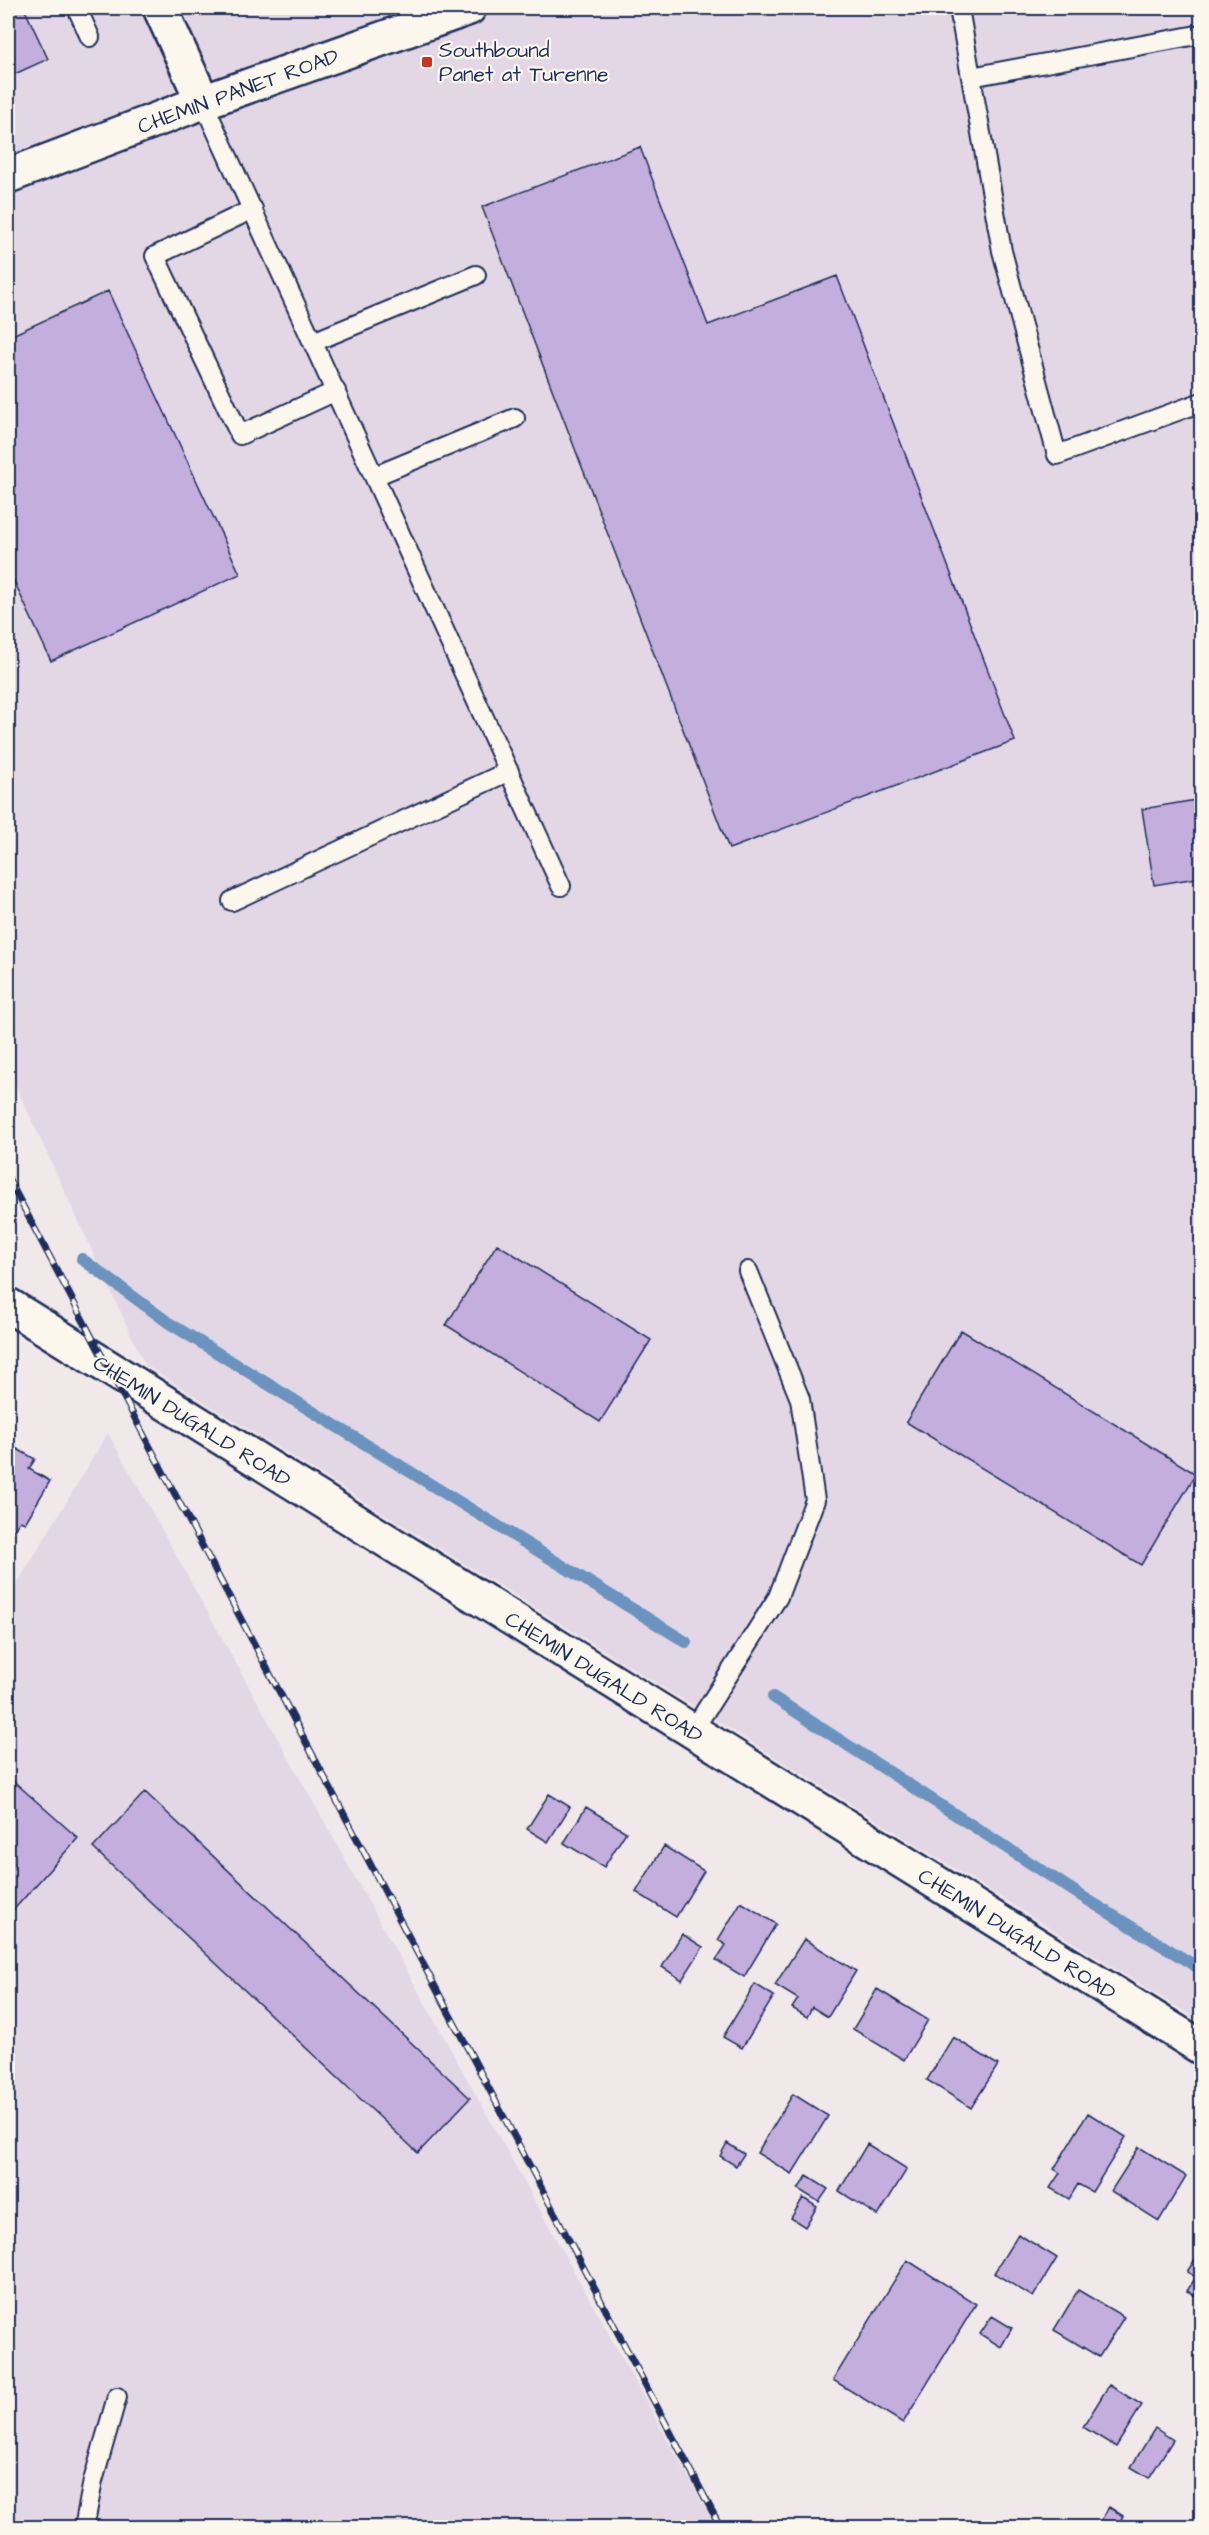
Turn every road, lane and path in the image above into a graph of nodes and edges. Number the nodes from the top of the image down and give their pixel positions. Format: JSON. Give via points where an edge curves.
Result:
{"nodes":[{"id":1,"x":77,"y":8,"type":"edge"},
{"id":2,"x":160,"y":8,"type":"edge"},
{"id":3,"x":469,"y":8,"type":"edge"},
{"id":4,"x":959,"y":8,"type":"edge"},
{"id":5,"x":1202,"y":34,"type":"edge"},
{"id":6,"x":90,"y":37,"type":"dead end"},
{"id":7,"x":971,"y":77,"type":"junction"},
{"id":8,"x":203,"y":102,"type":"junction"},
{"id":9,"x":8,"y":176,"type":"edge"},
{"id":10,"x":253,"y":209,"type":"junction"},
{"id":11,"x":476,"y":275,"type":"dead end"},
{"id":12,"x":313,"y":342,"type":"junction"},
{"id":13,"x":336,"y":392,"type":"junction"},
{"id":14,"x":1202,"y":402,"type":"edge"},
{"id":15,"x":515,"y":417,"type":"dead end"},
{"id":16,"x":375,"y":476,"type":"junction"},
{"id":17,"x":509,"y":771,"type":"junction"},
{"id":18,"x":561,"y":886,"type":"dead end"},
{"id":19,"x":232,"y":901,"type":"dead end"},
{"id":20,"x":748,"y":1271,"type":"dead end"},
{"id":21,"x":8,"y":1305,"type":"edge"},
{"id":22,"x":692,"y":1732,"type":"junction"},
{"id":23,"x":1202,"y":2048,"type":"edge"},
{"id":24,"x":117,"y":2397,"type":"dead end"},
{"id":25,"x":84,"y":2528,"type":"edge"}],
"edges":[{"from":1,"to":6,"type":"lane"},
{"from":2,"to":8,"type":"street"},
{"from":3,"to":8,"type":"street","name":"CHEMIN PANET ROAD"},
{"from":4,"to":7,"type":"lane"},
{"from":5,"to":7,"type":"lane"},
{"from":7,"to":14,"type":"lane","via":[[1002,251],[1057,455]]},
{"from":8,"to":9,"type":"street","name":"CHEMIN PANET ROAD"},
{"from":8,"to":10,"type":"lane"},
{"from":10,"to":12,"type":"lane"},
{"from":10,"to":13,"type":"lane","via":[[155,256],[240,435]]},
{"from":11,"to":12,"type":"lane"},
{"from":12,"to":13,"type":"lane"},
{"from":13,"to":16,"type":"lane"},
{"from":15,"to":16,"type":"lane"},
{"from":16,"to":17,"type":"lane"},
{"from":17,"to":18,"type":"lane"},
{"from":17,"to":19,"type":"lane"},
{"from":20,"to":22,"type":"lane","via":[[800,1399],[816,1500],[778,1597]]},
{"from":21,"to":22,"type":"street","name":"CHEMIN DUGALD ROAD"},
{"from":22,"to":23,"type":"street","name":"CHEMIN DUGALD ROAD"},
{"from":24,"to":25,"type":"lane"}]}
